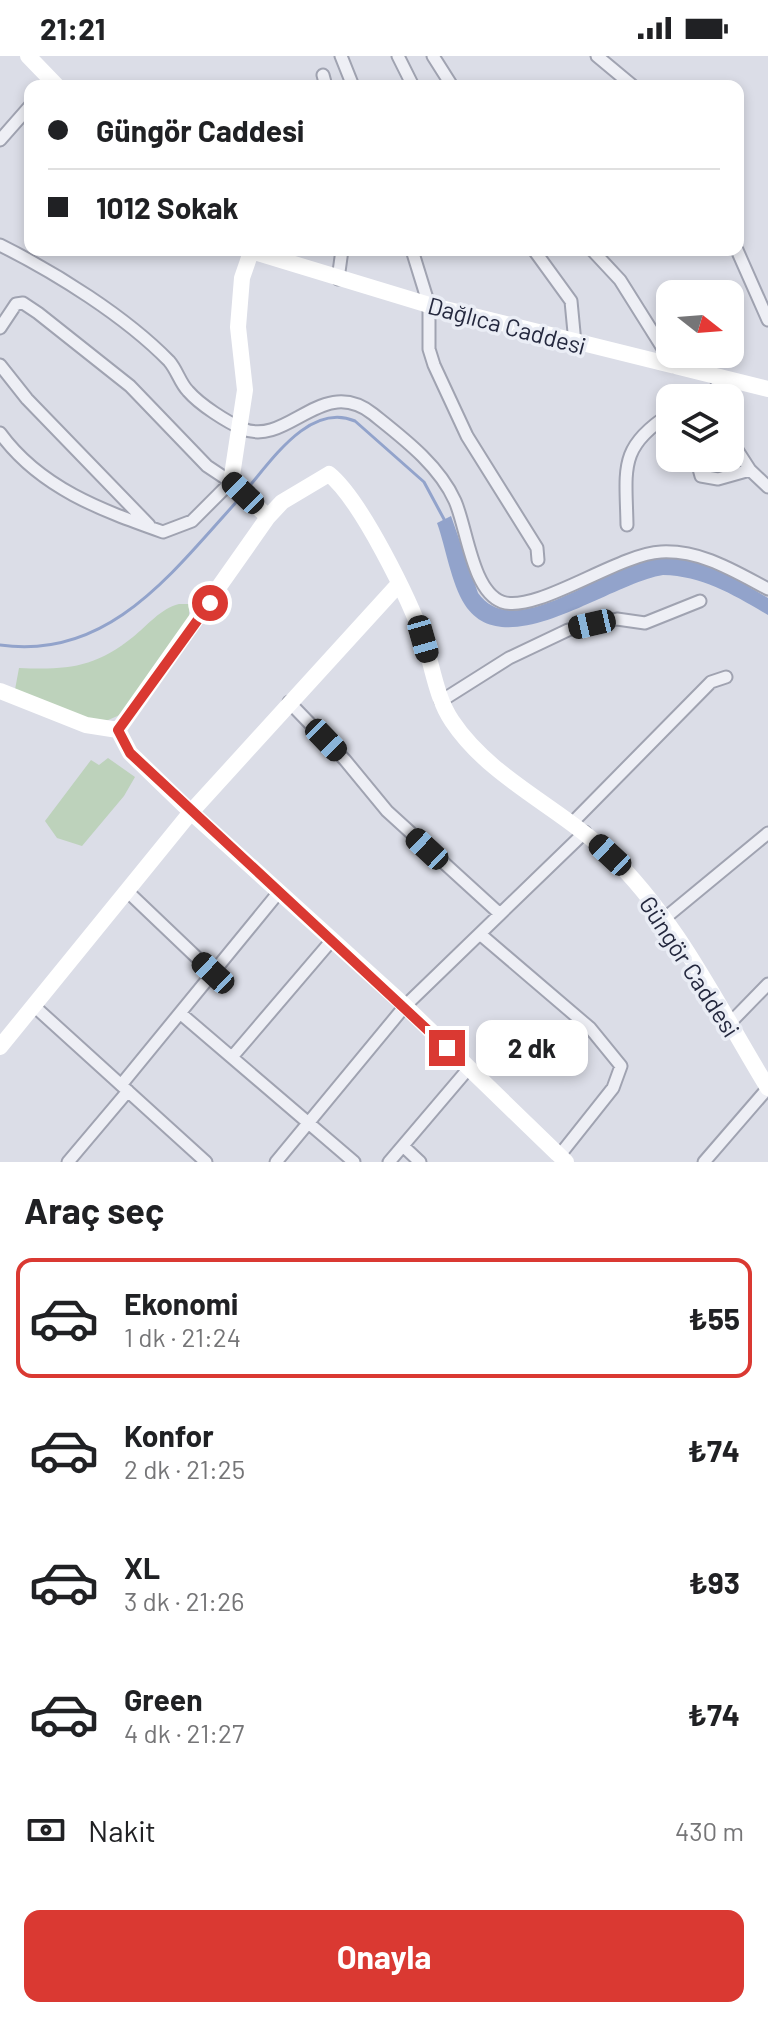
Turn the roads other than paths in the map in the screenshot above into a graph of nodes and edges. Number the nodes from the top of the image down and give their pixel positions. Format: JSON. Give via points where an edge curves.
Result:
{"nodes":[{"id":1,"x":28,"y":56,"type":"edge"},
{"id":2,"x":341,"y":56,"type":"edge"},
{"id":3,"x":398,"y":56,"type":"edge"},
{"id":4,"x":433,"y":56,"type":"edge"},
{"id":5,"x":597,"y":56,"type":"edge"},
{"id":6,"x":49,"y":80,"type":"edge"},
{"id":7,"x":351,"y":80,"type":"edge"},
{"id":8,"x":410,"y":80,"type":"edge"},
{"id":9,"x":448,"y":80,"type":"edge"},
{"id":10,"x":626,"y":80,"type":"edge"},
{"id":11,"x":24,"y":113,"type":"edge"},
{"id":12,"x":0,"y":140,"type":"edge"},
{"id":13,"x":0,"y":245,"type":"edge"},
{"id":14,"x":249,"y":256,"type":"edge"},
{"id":15,"x":266,"y":256,"type":"edge"},
{"id":16,"x":341,"y":256,"type":"edge"},
{"id":17,"x":414,"y":256,"type":"edge"},
{"id":18,"x":538,"y":256,"type":"edge"},
{"id":19,"x":598,"y":256,"type":"edge"},
{"id":20,"x":740,"y":256,"type":"edge"},
{"id":21,"x":338,"y":279,"type":"junction"},
{"id":22,"x":429,"y":305,"type":"junction"},
{"id":23,"x":768,"y":320,"type":"edge"},
{"id":24,"x":0,"y":328,"type":"edge"},
{"id":25,"x":656,"y":338,"type":"edge"},
{"id":26,"x":575,"y":343,"type":"junction"},
{"id":27,"x":656,"y":363,"type":"edge"},
{"id":28,"x":0,"y":365,"type":"edge"},
{"id":29,"x":678,"y":368,"type":"edge"},
{"id":30,"x":717,"y":377,"type":"junction"},
{"id":31,"x":716,"y":384,"type":"edge"},
{"id":32,"x":768,"y":389,"type":"edge"},
{"id":33,"x":656,"y":425,"type":"edge"},
{"id":34,"x":239,"y":427,"type":"junction"},
{"id":35,"x":0,"y":433,"type":"edge"},
{"id":36,"x":744,"y":461,"type":"edge"},
{"id":37,"x":750,"y":470,"type":"junction"},
{"id":38,"x":700,"y":472,"type":"edge"},
{"id":39,"x":743,"y":472,"type":"edge"},
{"id":40,"x":744,"y":472,"type":"edge"},
{"id":41,"x":231,"y":482,"type":"junction"},
{"id":42,"x":768,"y":487,"type":"edge"},
{"id":43,"x":262,"y":511,"type":"junction"},
{"id":44,"x":627,"y":525,"type":"dead end"},
{"id":45,"x":151,"y":527,"type":"junction"},
{"id":46,"x":538,"y":560,"type":"dead end"},
{"id":47,"x":397,"y":586,"type":"junction"},
{"id":48,"x":768,"y":589,"type":"edge"},
{"id":49,"x":700,"y":601,"type":"dead end"},
{"id":50,"x":726,"y":677,"type":"dead end"},
{"id":51,"x":0,"y":691,"type":"edge"},
{"id":52,"x":441,"y":701,"type":"junction"},
{"id":53,"x":289,"y":702,"type":"junction"},
{"id":54,"x":118,"y":730,"type":"junction"},
{"id":55,"x":191,"y":812,"type":"junction"},
{"id":56,"x":579,"y":827,"type":"junction"},
{"id":57,"x":768,"y":833,"type":"edge"},
{"id":58,"x":127,"y":891,"type":"junction"},
{"id":59,"x":279,"y":892,"type":"junction"},
{"id":60,"x":500,"y":914,"type":"junction"},
{"id":61,"x":665,"y":918,"type":"junction"},
{"id":62,"x":480,"y":934,"type":"junction"},
{"id":63,"x":332,"y":940,"type":"junction"},
{"id":64,"x":213,"y":973,"type":"junction"},
{"id":65,"x":768,"y":984,"type":"edge"},
{"id":66,"x":34,"y":1006,"type":"junction"},
{"id":67,"x":405,"y":1006,"type":"junction"},
{"id":68,"x":180,"y":1013,"type":"junction"},
{"id":69,"x":729,"y":1024,"type":"junction"},
{"id":70,"x":0,"y":1047,"type":"edge"},
{"id":71,"x":232,"y":1057,"type":"junction"},
{"id":72,"x":469,"y":1068,"type":"junction"},
{"id":73,"x":124,"y":1088,"type":"junction"},
{"id":74,"x":768,"y":1088,"type":"edge"},
{"id":75,"x":309,"y":1122,"type":"junction"},
{"id":76,"x":403,"y":1146,"type":"junction"},
{"id":77,"x":563,"y":1159,"type":"edge"},
{"id":78,"x":68,"y":1162,"type":"edge"},
{"id":79,"x":206,"y":1162,"type":"edge"},
{"id":80,"x":276,"y":1162,"type":"edge"},
{"id":81,"x":354,"y":1162,"type":"edge"},
{"id":82,"x":389,"y":1162,"type":"edge"},
{"id":83,"x":420,"y":1162,"type":"edge"},
{"id":84,"x":704,"y":1162,"type":"edge"}],
"edges":[{"from":1,"to":6,"type":"street"},
{"from":2,"to":7,"type":"street"},
{"from":3,"to":8,"type":"street"},
{"from":4,"to":9,"type":"street"},
{"from":5,"to":10,"type":"street"},
{"from":11,"to":12,"type":"street"},
{"from":13,"to":34,"type":"street","via":[[128,326],[170,363],[189,392]]},
{"from":14,"to":34,"type":"street","via":[[238,327],[245,390]]},
{"from":15,"to":21,"type":"street","name":"Dağlıca Caddesi"},
{"from":16,"to":21,"type":"street"},
{"from":17,"to":22,"type":"street"},
{"from":18,"to":26,"type":"street","via":[[571,301]]},
{"from":19,"to":25,"type":"street","via":[[620,280]]},
{"from":20,"to":23,"type":"street"},
{"from":21,"to":22,"type":"street","name":"Dağlıca Caddesi"},
{"from":22,"to":26,"type":"street","name":"Dağlıca Caddesi"},
{"from":22,"to":46,"type":"street","via":[[434,365],[467,436],[537,548]]},
{"from":24,"to":41,"type":"street","via":[[16,304],[38,313],[130,386],[207,466]]},
{"from":26,"to":27,"type":"street","name":"Dağlıca Caddesi"},
{"from":28,"to":45,"type":"street"},
{"from":29,"to":30,"type":"street","name":"Dağlıca Caddesi"},
{"from":30,"to":31,"type":"street"},
{"from":30,"to":32,"type":"street","name":"Dağlıca Caddesi"},
{"from":33,"to":44,"type":"street","via":[[633,443],[626,470]]},
{"from":34,"to":41,"type":"street"},
{"from":34,"to":48,"type":"street","via":[[267,431],[327,403],[370,411],[445,482],[482,585],[500,601],[521,603],[629,559],[661,552],[709,559]]},
{"from":35,"to":45,"type":"street","via":[[45,481]]},
{"from":36,"to":37,"type":"street"},
{"from":37,"to":40,"type":"street"},
{"from":37,"to":42,"type":"street"},
{"from":38,"to":39,"type":"street","via":[[718,479]]},
{"from":41,"to":43,"type":"street"},
{"from":41,"to":45,"type":"street","via":[[192,521],[163,532]]},
{"from":43,"to":47,"type":"street","name":"Güngör Caddesi","via":[[329,474],[376,542]]},
{"from":43,"to":54,"type":"street","name":"Güngör Caddesi"},
{"from":47,"to":52,"type":"street","name":"Güngör Caddesi","via":[[423,639]]},
{"from":47,"to":53,"type":"street"},
{"from":49,"to":52,"type":"street","via":[[645,623],[617,619],[568,630],[509,658]]},
{"from":50,"to":56,"type":"street","via":[[711,682]]},
{"from":51,"to":54,"type":"street","via":[[86,725]]},
{"from":52,"to":56,"type":"street","name":"Güngör Caddesi","via":[[479,753]]},
{"from":53,"to":55,"type":"street"},
{"from":53,"to":60,"type":"street","via":[[387,811]]},
{"from":54,"to":55,"type":"street","via":[[130,753]]},
{"from":55,"to":58,"type":"street"},
{"from":55,"to":59,"type":"street"},
{"from":56,"to":60,"type":"street"},
{"from":56,"to":61,"type":"street","name":"Güngör Caddesi"},
{"from":57,"to":61,"type":"street"},
{"from":58,"to":64,"type":"street"},
{"from":58,"to":66,"type":"street"},
{"from":59,"to":63,"type":"street"},
{"from":59,"to":64,"type":"street"},
{"from":60,"to":62,"type":"street"},
{"from":61,"to":69,"type":"street","name":"Güngör Caddesi"},
{"from":62,"to":67,"type":"street"},
{"from":62,"to":77,"type":"street","via":[[590,1028],[621,1066],[613,1088]]},
{"from":63,"to":67,"type":"street"},
{"from":63,"to":71,"type":"street"},
{"from":64,"to":68,"type":"street"},
{"from":65,"to":69,"type":"street"},
{"from":66,"to":70,"type":"street"},
{"from":66,"to":73,"type":"street"},
{"from":67,"to":72,"type":"street"},
{"from":67,"to":75,"type":"street"},
{"from":68,"to":71,"type":"street"},
{"from":68,"to":73,"type":"street"},
{"from":69,"to":74,"type":"street","name":"Güngör Caddesi"},
{"from":71,"to":75,"type":"street"},
{"from":72,"to":76,"type":"street"},
{"from":72,"to":77,"type":"street"},
{"from":73,"to":78,"type":"street"},
{"from":73,"to":79,"type":"street"},
{"from":74,"to":84,"type":"street"},
{"from":75,"to":80,"type":"street"},
{"from":75,"to":81,"type":"street"},
{"from":76,"to":82,"type":"street"},
{"from":76,"to":83,"type":"street"}]}
